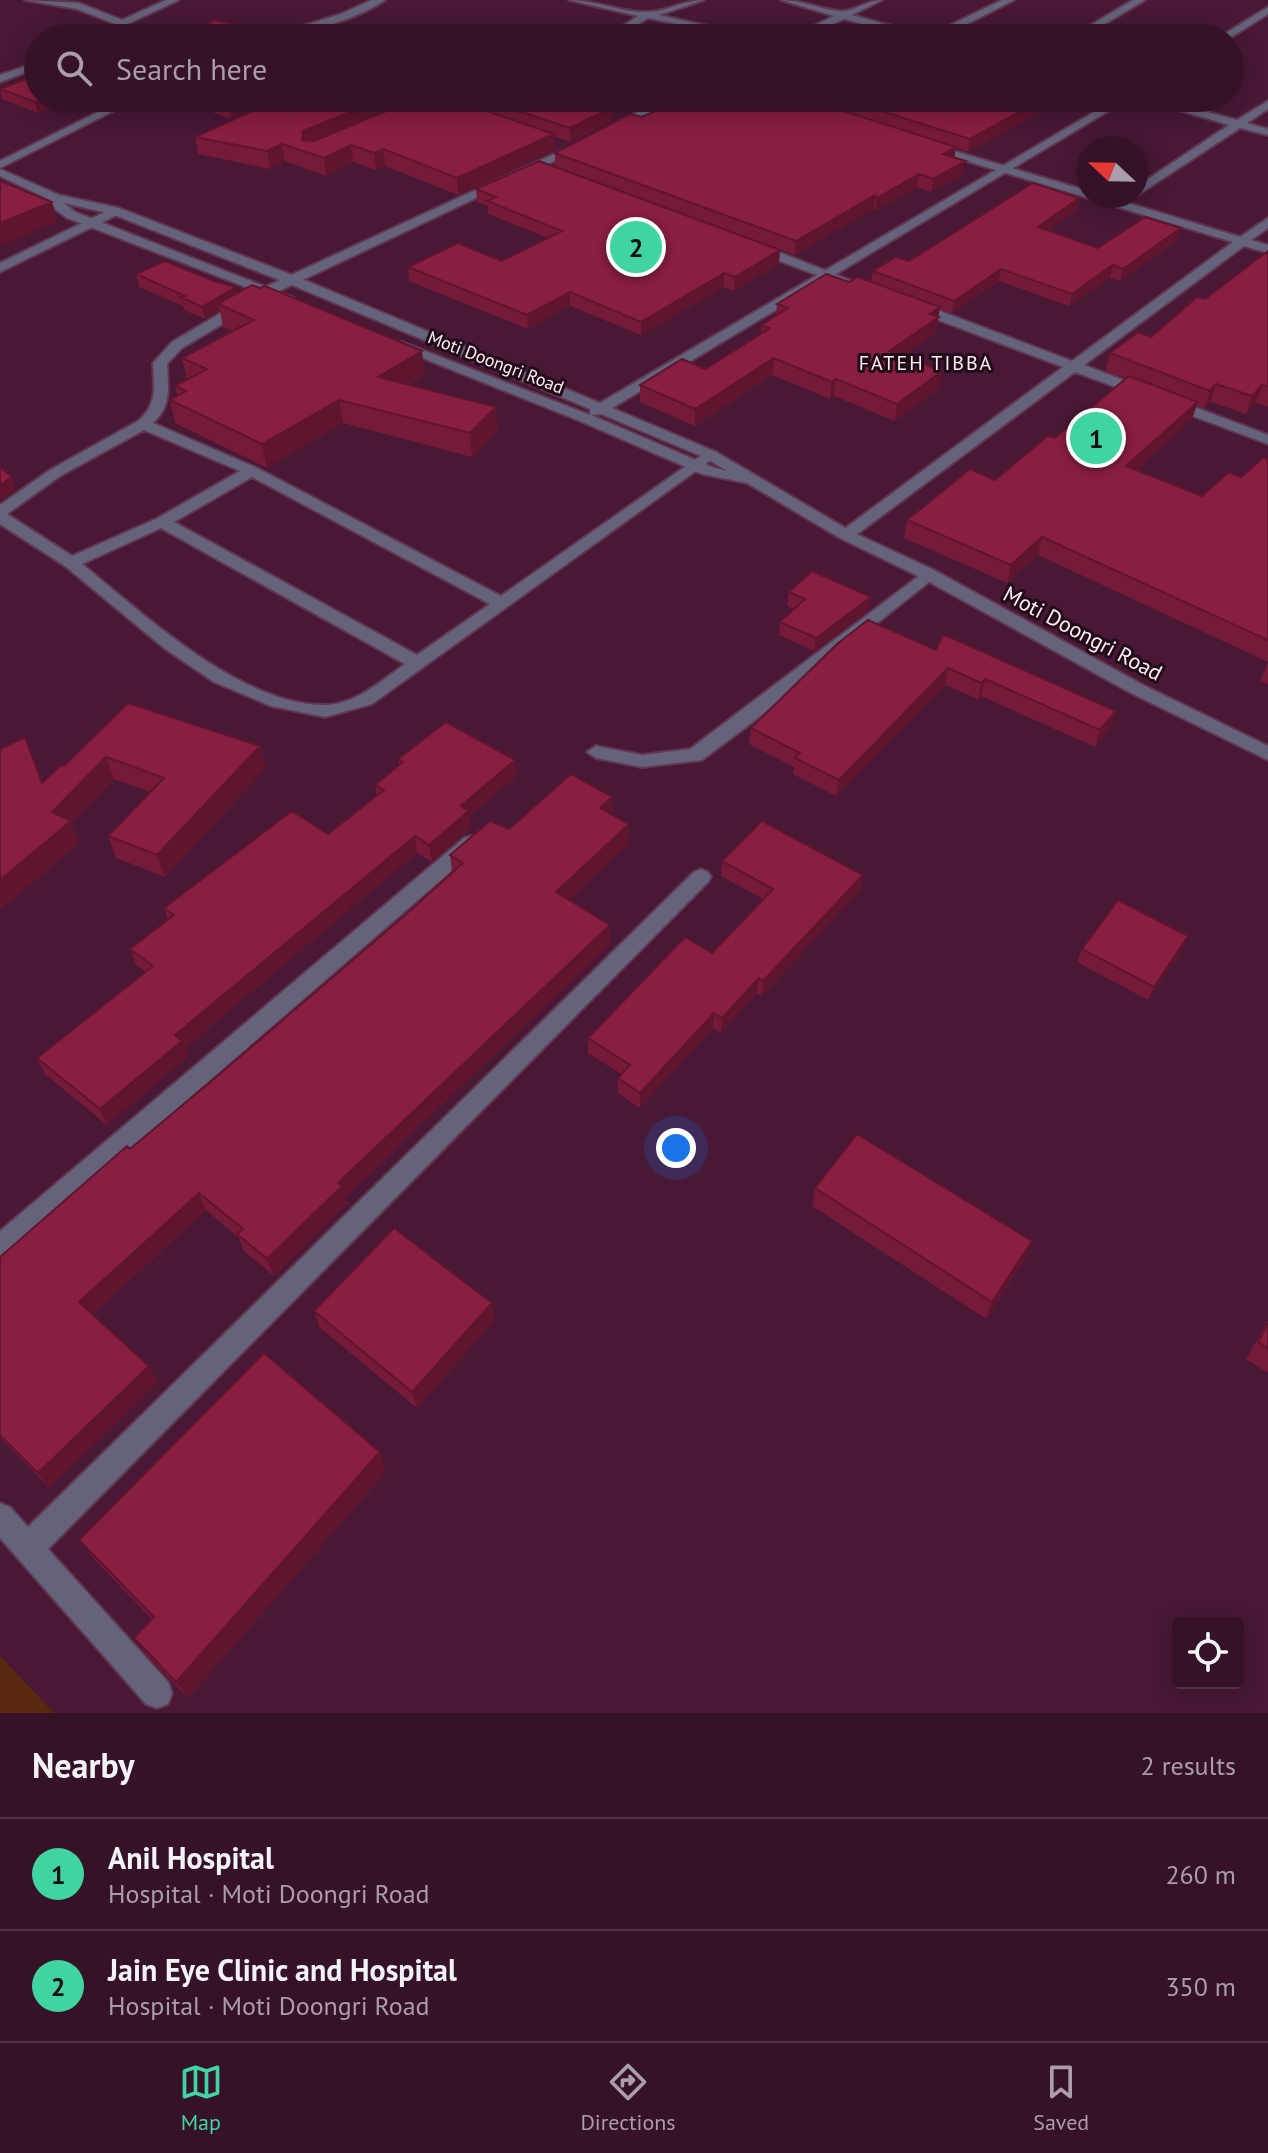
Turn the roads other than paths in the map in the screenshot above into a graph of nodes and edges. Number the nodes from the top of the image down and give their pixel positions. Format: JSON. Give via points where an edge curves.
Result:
{"nodes":[{"id":1,"x":30,"y":0,"type":"edge"},
{"id":2,"x":174,"y":0,"type":"edge"},
{"id":3,"x":380,"y":0,"type":"edge"},
{"id":4,"x":574,"y":0,"type":"edge"},
{"id":5,"x":699,"y":0,"type":"edge"},
{"id":6,"x":786,"y":0,"type":"edge"},
{"id":7,"x":877,"y":0,"type":"edge"},
{"id":8,"x":1009,"y":0,"type":"edge"},
{"id":9,"x":1140,"y":0,"type":"edge"},
{"id":10,"x":1268,"y":10,"type":"edge"},
{"id":11,"x":842,"y":15,"type":"junction"},
{"id":12,"x":645,"y":16,"type":"junction"},
{"id":13,"x":122,"y":23,"type":"joint"},
{"id":14,"x":316,"y":24,"type":"edge"},
{"id":15,"x":632,"y":24,"type":"edge"},
{"id":16,"x":685,"y":24,"type":"edge"},
{"id":17,"x":823,"y":24,"type":"edge"},
{"id":18,"x":874,"y":24,"type":"edge"},
{"id":19,"x":960,"y":24,"type":"edge"},
{"id":20,"x":1098,"y":24,"type":"edge"},
{"id":21,"x":1244,"y":25,"type":"edge"},
{"id":22,"x":24,"y":70,"type":"edge"},
{"id":23,"x":0,"y":79,"type":"edge"},
{"id":24,"x":1268,"y":104,"type":"edge"},
{"id":25,"x":106,"y":112,"type":"edge"},
{"id":26,"x":645,"y":112,"type":"edge"},
{"id":27,"x":1101,"y":112,"type":"edge"},
{"id":28,"x":1193,"y":112,"type":"edge"},
{"id":29,"x":1240,"y":125,"type":"junction"},
{"id":30,"x":1268,"y":132,"type":"edge"},
{"id":31,"x":913,"y":141,"type":"edge"},
{"id":32,"x":558,"y":145,"type":"edge"},
{"id":33,"x":572,"y":149,"type":"junction"},
{"id":34,"x":0,"y":165,"type":"edge"},
{"id":35,"x":539,"y":166,"type":"junction"},
{"id":36,"x":1002,"y":170,"type":"junction"},
{"id":37,"x":554,"y":171,"type":"edge"},
{"id":38,"x":0,"y":172,"type":"edge"},
{"id":39,"x":1148,"y":184,"type":"edge"},
{"id":40,"x":1076,"y":193,"type":"edge"},
{"id":41,"x":55,"y":198,"type":"junction"},
{"id":42,"x":1125,"y":208,"type":"edge"},
{"id":43,"x":115,"y":211,"type":"junction"},
{"id":44,"x":91,"y":222,"type":"junction"},
{"id":45,"x":1268,"y":222,"type":"edge"},
{"id":46,"x":740,"y":241,"type":"edge"},
{"id":47,"x":1242,"y":242,"type":"junction"},
{"id":48,"x":1268,"y":249,"type":"edge"},
{"id":49,"x":0,"y":268,"type":"edge"},
{"id":50,"x":826,"y":274,"type":"junction"},
{"id":51,"x":292,"y":280,"type":"junction"},
{"id":52,"x":855,"y":285,"type":"edge"},
{"id":53,"x":270,"y":290,"type":"junction"},
{"id":54,"x":899,"y":301,"type":"edge"},
{"id":55,"x":299,"y":303,"type":"edge"},
{"id":56,"x":405,"y":329,"type":"junction"},
{"id":57,"x":1073,"y":365,"type":"junction"},
{"id":58,"x":603,"y":408,"type":"junction"},
{"id":59,"x":585,"y":418,"type":"junction"},
{"id":60,"x":143,"y":424,"type":"junction"},
{"id":61,"x":1268,"y":440,"type":"edge"},
{"id":62,"x":711,"y":455,"type":"junction"},
{"id":63,"x":694,"y":465,"type":"junction"},
{"id":64,"x":252,"y":471,"type":"junction"},
{"id":65,"x":751,"y":481,"type":"junction"},
{"id":66,"x":0,"y":514,"type":"edge"},
{"id":67,"x":162,"y":522,"type":"junction"},
{"id":68,"x":846,"y":535,"type":"junction"},
{"id":69,"x":71,"y":563,"type":"junction"},
{"id":70,"x":928,"y":574,"type":"junction"},
{"id":71,"x":501,"y":603,"type":"junction"},
{"id":72,"x":419,"y":664,"type":"junction"},
{"id":73,"x":596,"y":752,"type":"dead end"},
{"id":74,"x":1268,"y":754,"type":"edge"},
{"id":75,"x":490,"y":827,"type":"edge"},
{"id":76,"x":701,"y":877,"type":"dead end"},
{"id":77,"x":0,"y":1246,"type":"edge"},
{"id":78,"x":0,"y":1517,"type":"edge"},
{"id":79,"x":29,"y":1547,"type":"junction"},
{"id":80,"x":157,"y":1693,"type":"edge"}],
"edges":[{"from":1,"to":13,"type":"street","via":[[79,6]]},
{"from":2,"to":13,"type":"street"},
{"from":3,"to":14,"type":"street"},
{"from":4,"to":12,"type":"street"},
{"from":5,"to":12,"type":"street"},
{"from":6,"to":11,"type":"street"},
{"from":7,"to":11,"type":"street"},
{"from":8,"to":19,"type":"street"},
{"from":9,"to":20,"type":"street"},
{"from":10,"to":21,"type":"street"},
{"from":11,"to":17,"type":"street"},
{"from":11,"to":18,"type":"street"},
{"from":12,"to":15,"type":"street"},
{"from":12,"to":16,"type":"street"},
{"from":22,"to":23,"type":"street"},
{"from":24,"to":29,"type":"street"},
{"from":25,"to":34,"type":"street"},
{"from":26,"to":33,"type":"street"},
{"from":27,"to":36,"type":"street"},
{"from":28,"to":29,"type":"street"},
{"from":29,"to":30,"type":"street"},
{"from":29,"to":39,"type":"street"},
{"from":31,"to":36,"type":"street"},
{"from":32,"to":33,"type":"street"},
{"from":33,"to":35,"type":"street"},
{"from":35,"to":37,"type":"street"},
{"from":35,"to":51,"type":"street"},
{"from":36,"to":40,"type":"street"},
{"from":36,"to":50,"type":"street"},
{"from":38,"to":41,"type":"street","name":"Moti Doongri Road"},
{"from":41,"to":43,"type":"street","name":"Moti Doongri Road"},
{"from":41,"to":44,"type":"street","name":"Moti Doongri Road","via":[[60,207]]},
{"from":42,"to":47,"type":"street"},
{"from":43,"to":44,"type":"street"},
{"from":43,"to":51,"type":"street","name":"Moti Doongri Road"},
{"from":44,"to":49,"type":"street"},
{"from":44,"to":53,"type":"street","name":"Moti Doongri Road"},
{"from":45,"to":47,"type":"street"},
{"from":46,"to":50,"type":"street"},
{"from":47,"to":48,"type":"street"},
{"from":47,"to":57,"type":"street"},
{"from":50,"to":52,"type":"street"},
{"from":50,"to":58,"type":"street"},
{"from":51,"to":53,"type":"street"},
{"from":51,"to":56,"type":"street","name":"Moti Doongri Road"},
{"from":53,"to":55,"type":"street","name":"Moti Doongri Road"},
{"from":53,"to":60,"type":"street","via":[[166,354],[160,363],[162,398],[157,412]]},
{"from":54,"to":57,"type":"street"},
{"from":56,"to":58,"type":"street","name":"Moti Doongri Road"},
{"from":56,"to":59,"type":"street","name":"Moti Doongri Road","via":[[386,340]]},
{"from":57,"to":61,"type":"street"},
{"from":57,"to":68,"type":"street"},
{"from":58,"to":59,"type":"street"},
{"from":58,"to":62,"type":"street","name":"Moti Doongri Road"},
{"from":59,"to":63,"type":"street","name":"Moti Doongri Road"},
{"from":60,"to":64,"type":"street"},
{"from":60,"to":66,"type":"street","via":[[66,466]]},
{"from":62,"to":63,"type":"street"},
{"from":62,"to":65,"type":"street","name":"Moti Doongri Road"},
{"from":63,"to":65,"type":"street","name":"Moti Doongri Road"},
{"from":63,"to":71,"type":"street"},
{"from":64,"to":67,"type":"street"},
{"from":64,"to":71,"type":"street"},
{"from":65,"to":68,"type":"street","name":"Moti Doongri Road"},
{"from":66,"to":69,"type":"street"},
{"from":67,"to":69,"type":"street"},
{"from":67,"to":72,"type":"street"},
{"from":68,"to":70,"type":"street","name":"Moti Doongri Road"},
{"from":69,"to":72,"type":"street","via":[[182,653],[220,678],[277,702],[325,711],[366,700]]},
{"from":70,"to":73,"type":"street","via":[[695,755],[642,761]]},
{"from":70,"to":74,"type":"street","name":"Moti Doongri Road"},
{"from":71,"to":72,"type":"street"},
{"from":75,"to":77,"type":"street"},
{"from":76,"to":79,"type":"street"},
{"from":78,"to":79,"type":"street"},
{"from":79,"to":80,"type":"street"}]}
